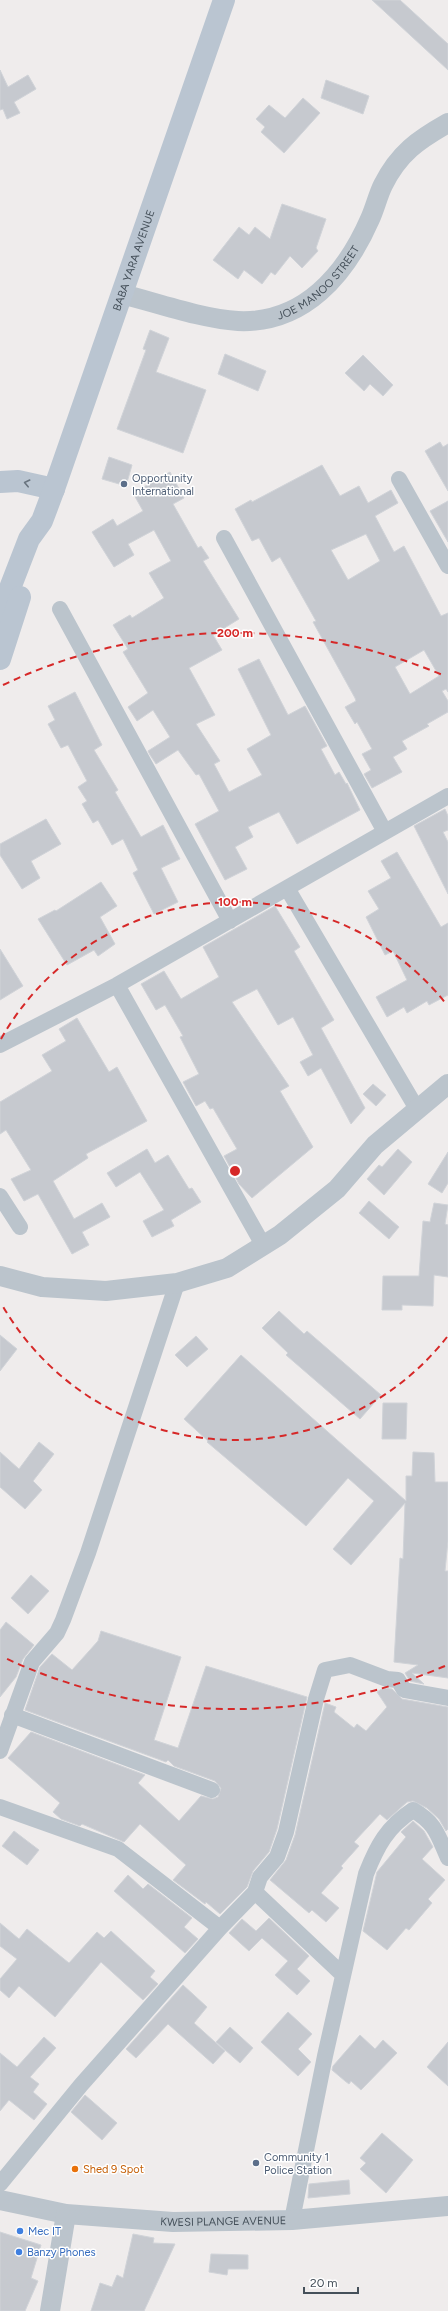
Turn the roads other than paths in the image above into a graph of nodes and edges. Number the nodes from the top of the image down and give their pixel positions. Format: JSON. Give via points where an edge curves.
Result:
{"nodes":[{"id":1,"x":224,"y":0,"type":"edge"},
{"id":2,"x":448,"y":123,"type":"edge"},
{"id":3,"x":122,"y":294,"type":"junction"},
{"id":4,"x":399,"y":478,"type":"dead end"},
{"id":5,"x":0,"y":482,"type":"edge"},
{"id":6,"x":54,"y":489,"type":"junction"},
{"id":7,"x":42,"y":521,"type":"junction"},
{"id":8,"x":224,"y":538,"type":"dead end"},
{"id":9,"x":448,"y":566,"type":"edge"},
{"id":10,"x":60,"y":609,"type":"dead end"},
{"id":11,"x":0,"y":614,"type":"edge"},
{"id":12,"x":0,"y":659,"type":"edge"},
{"id":13,"x":448,"y":796,"type":"edge"},
{"id":14,"x":385,"y":832,"type":"junction"},
{"id":15,"x":287,"y":888,"type":"junction"},
{"id":16,"x":230,"y":921,"type":"junction"},
{"id":17,"x":117,"y":986,"type":"junction"},
{"id":18,"x":0,"y":1045,"type":"edge"},
{"id":19,"x":448,"y":1084,"type":"edge"},
{"id":20,"x":417,"y":1109,"type":"junction"},
{"id":21,"x":0,"y":1196,"type":"edge"},
{"id":22,"x":20,"y":1227,"type":"dead end"},
{"id":23,"x":263,"y":1245,"type":"junction"},
{"id":24,"x":0,"y":1276,"type":"edge"},
{"id":25,"x":177,"y":1283,"type":"junction"},
{"id":26,"x":448,"y":1698,"type":"edge"},
{"id":27,"x":12,"y":1715,"type":"junction"},
{"id":28,"x":0,"y":1751,"type":"edge"},
{"id":29,"x":212,"y":1790,"type":"dead end"},
{"id":30,"x":0,"y":1807,"type":"edge"},
{"id":31,"x":448,"y":1858,"type":"edge"},
{"id":32,"x":255,"y":1892,"type":"junction"},
{"id":33,"x":220,"y":1928,"type":"junction"},
{"id":34,"x":343,"y":1975,"type":"junction"},
{"id":35,"x":0,"y":2184,"type":"edge"},
{"id":36,"x":0,"y":2200,"type":"edge"},
{"id":37,"x":448,"y":2206,"type":"edge"},
{"id":38,"x":66,"y":2214,"type":"junction"},
{"id":39,"x":292,"y":2220,"type":"junction"},
{"id":40,"x":50,"y":2311,"type":"edge"}],
"edges":[{"from":1,"to":3,"type":"main road","name":"BABA YARA AVENUE"},
{"from":2,"to":3,"type":"street","name":"JOE MANOO STREET","via":[[404,152],[383,185],[371,218],[350,258],[319,295],[278,317],[238,321],[190,312]]},
{"from":3,"to":6,"type":"main road","name":"BABA YARA AVENUE"},
{"from":4,"to":9,"type":"street"},
{"from":6,"to":5,"type":"main road","one_way":true,"via":[[18,481]]},
{"from":6,"to":7,"type":"main road","name":"BABA YARA AVENUE"},
{"from":7,"to":11,"type":"main road","name":"BABA YARA AVENUE","via":[[29,540]]},
{"from":7,"to":12,"type":"main road","name":"BABA YARA AVENUE","via":[[39,541]]},
{"from":8,"to":14,"type":"street"},
{"from":10,"to":16,"type":"street"},
{"from":13,"to":14,"type":"street"},
{"from":14,"to":15,"type":"street"},
{"from":15,"to":16,"type":"street"},
{"from":15,"to":20,"type":"street"},
{"from":16,"to":17,"type":"street"},
{"from":17,"to":18,"type":"street"},
{"from":17,"to":23,"type":"street"},
{"from":19,"to":20,"type":"street"},
{"from":20,"to":23,"type":"street","via":[[375,1145],[337,1189],[280,1235]]},
{"from":21,"to":22,"type":"street"},
{"from":23,"to":25,"type":"street","via":[[227,1268]]},
{"from":24,"to":25,"type":"street","via":[[42,1287],[106,1291]]},
{"from":25,"to":27,"type":"street","via":[[63,1620],[57,1633],[32,1662]]},
{"from":26,"to":32,"type":"street","via":[[404,1690],[398,1680],[387,1679],[350,1665],[325,1670],[286,1832],[277,1857],[260,1877]]},
{"from":27,"to":28,"type":"street"},
{"from":27,"to":29,"type":"street"},
{"from":30,"to":33,"type":"street","via":[[118,1849]]},
{"from":31,"to":34,"type":"street","via":[[438,1832],[425,1817],[413,1810],[397,1820],[376,1848],[366,1874]]},
{"from":32,"to":33,"type":"street"},
{"from":32,"to":34,"type":"street"},
{"from":33,"to":35,"type":"street","via":[[81,2085]]},
{"from":34,"to":39,"type":"street"},
{"from":36,"to":38,"type":"street","name":"KWESI PLANGE AVENUE"},
{"from":37,"to":39,"type":"street","name":"KWESI PLANGE AVENUE"},
{"from":38,"to":39,"type":"street","name":"KWESI PLANGE AVENUE","via":[[173,2222]]},
{"from":38,"to":40,"type":"street"}]}
